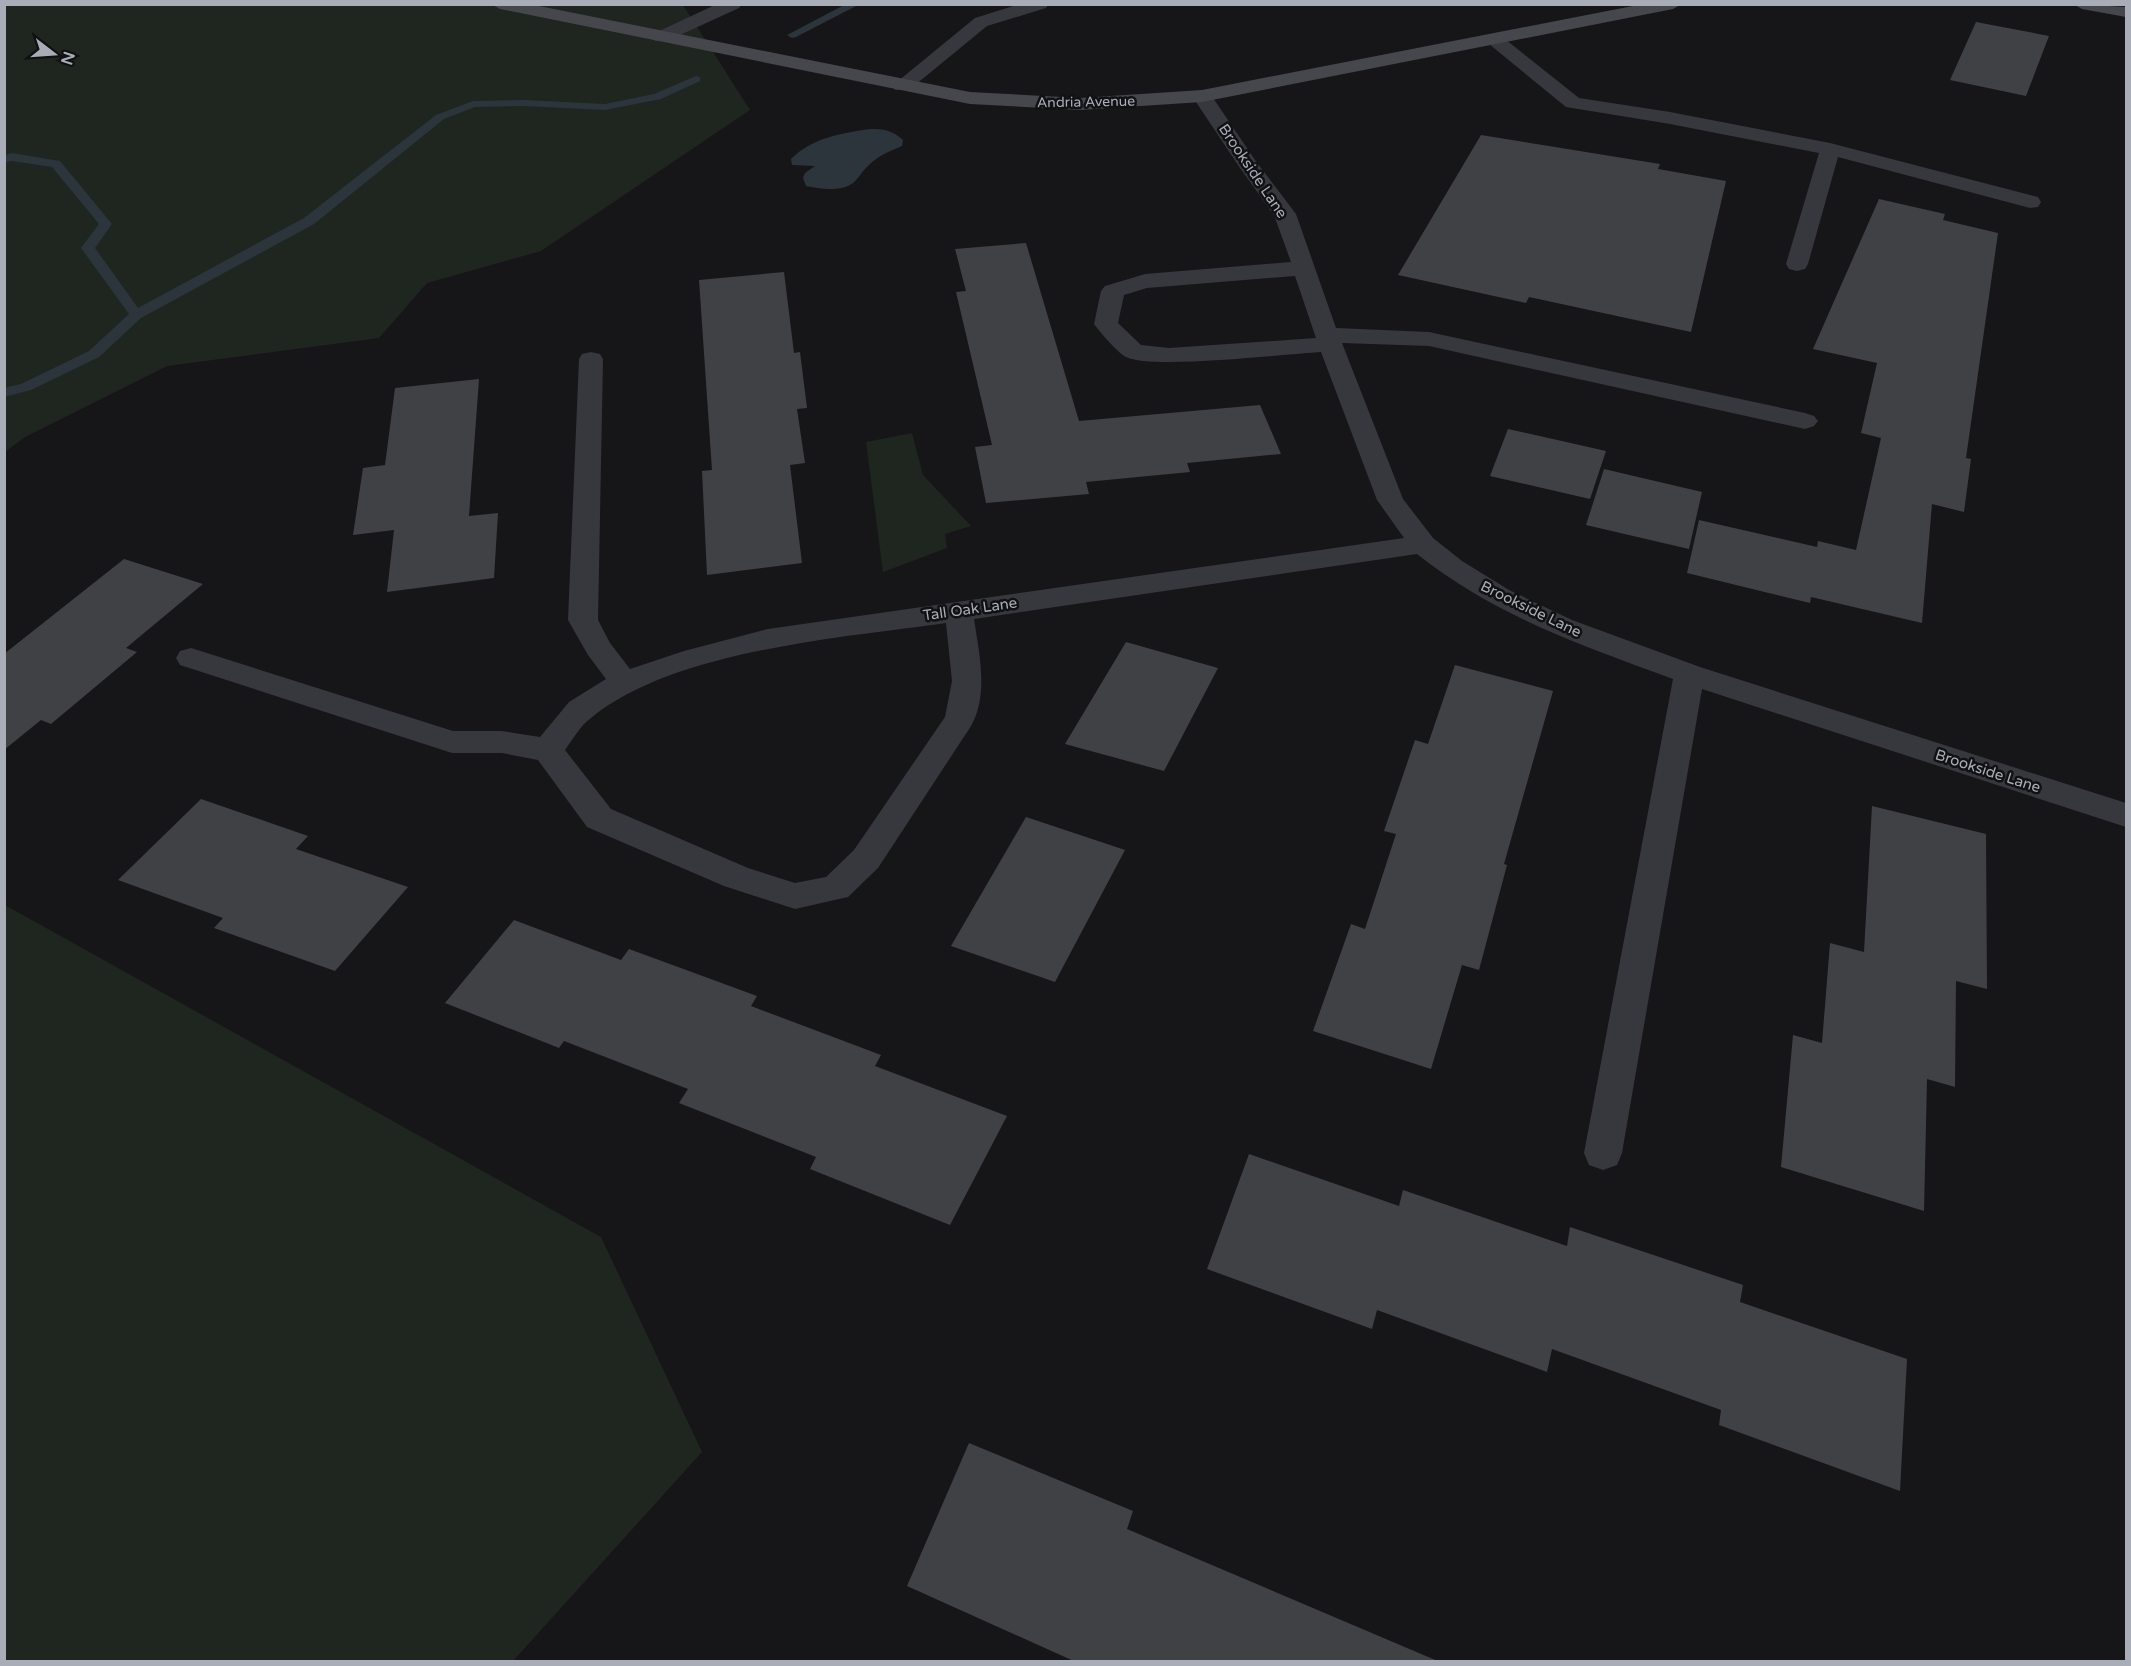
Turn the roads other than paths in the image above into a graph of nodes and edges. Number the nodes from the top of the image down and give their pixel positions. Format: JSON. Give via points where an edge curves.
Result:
{"nodes":[{"id":1,"x":500,"y":4,"type":"edge"},
{"id":2,"x":733,"y":4,"type":"edge"},
{"id":3,"x":1040,"y":4,"type":"edge"},
{"id":4,"x":1673,"y":4,"type":"edge"},
{"id":5,"x":2082,"y":4,"type":"edge"},
{"id":6,"x":2127,"y":12,"type":"edge"},
{"id":7,"x":661,"y":37,"type":"junction"},
{"id":8,"x":1495,"y":40,"type":"junction"},
{"id":9,"x":902,"y":86,"type":"junction"},
{"id":10,"x":1202,"y":96,"type":"junction"},
{"id":11,"x":1830,"y":149,"type":"junction"},
{"id":12,"x":2030,"y":202,"type":"dead end"},
{"id":13,"x":1797,"y":264,"type":"dead end"},
{"id":14,"x":1305,"y":268,"type":"junction"},
{"id":15,"x":1328,"y":340,"type":"junction"},
{"id":16,"x":591,"y":360,"type":"dead end"},
{"id":17,"x":1805,"y":421,"type":"dead end"},
{"id":18,"x":1423,"y":544,"type":"junction"},
{"id":19,"x":959,"y":610,"type":"junction"},
{"id":20,"x":190,"y":658,"type":"dead end"},
{"id":21,"x":1689,"y":674,"type":"junction"},
{"id":22,"x":624,"y":682,"type":"junction"},
{"id":23,"x":548,"y":750,"type":"junction"},
{"id":24,"x":2127,"y":815,"type":"edge"},
{"id":25,"x":1603,"y":1153,"type":"dead end"}],
"edges":[{"from":1,"to":7,"type":"street","name":"Andria Avenue"},
{"from":2,"to":7,"type":"lane"},
{"from":3,"to":9,"type":"lane","via":[[981,22]]},
{"from":4,"to":8,"type":"street","name":"Andria Avenue"},
{"from":5,"to":6,"type":"street"},
{"from":7,"to":9,"type":"street","name":"Andria Avenue"},
{"from":8,"to":10,"type":"street","name":"Andria Avenue"},
{"from":8,"to":11,"type":"lane","via":[[1573,103]]},
{"from":9,"to":10,"type":"street","name":"Andria Avenue","via":[[970,98],[1040,103]]},
{"from":10,"to":14,"type":"lane","name":"Brookside Lane","via":[[1285,213]]},
{"from":11,"to":12,"type":"lane"},
{"from":11,"to":13,"type":"lane"},
{"from":14,"to":15,"type":"lane","name":"Brookside Lane"},
{"from":14,"to":15,"type":"lane","via":[[1145,281],[1113,291],[1106,324],[1134,352],[1169,355]]},
{"from":15,"to":17,"type":"lane","via":[[1429,339]]},
{"from":15,"to":18,"type":"lane","name":"Brookside Lane","via":[[1390,500]]},
{"from":16,"to":22,"type":"lane","via":[[583,620]]},
{"from":18,"to":19,"type":"lane","name":"Tall Oak Lane"},
{"from":18,"to":21,"type":"lane","name":"Brookside Lane","via":[[1499,597],[1562,627]]},
{"from":19,"to":22,"type":"lane","name":"Tall Oak Lane","via":[[768,639]]},
{"from":19,"to":23,"type":"lane","via":[[967,681],[960,718],[866,860],[836,888],[795,896],[736,877],[599,818]]},
{"from":20,"to":23,"type":"lane","via":[[452,742],[502,742]]},
{"from":21,"to":24,"type":"lane","name":"Brookside Lane"},
{"from":21,"to":25,"type":"lane"},
{"from":22,"to":23,"type":"lane","name":"Tall Oak Lane","via":[[578,711]]}]}
